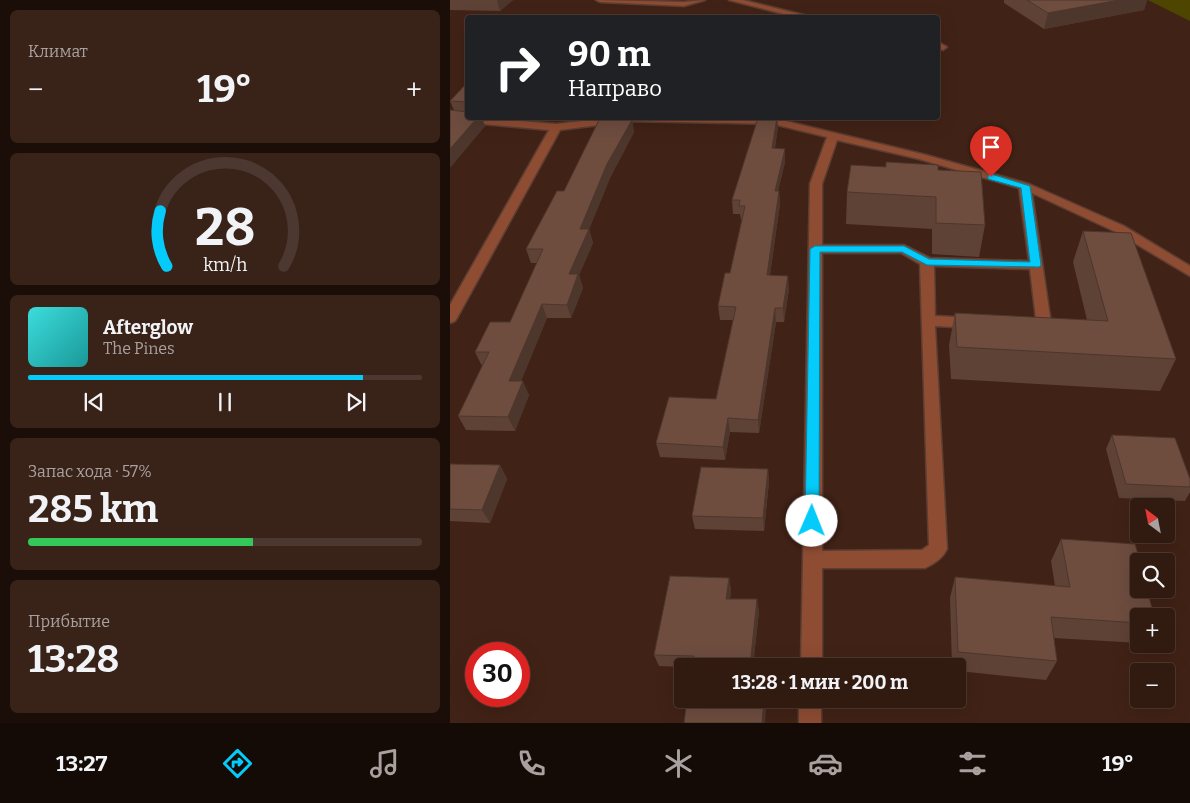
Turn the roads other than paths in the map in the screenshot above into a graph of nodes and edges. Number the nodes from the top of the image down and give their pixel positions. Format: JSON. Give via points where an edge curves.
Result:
{"nodes":[{"id":1,"x":600,"y":0,"type":"edge"},
{"id":2,"x":701,"y":0,"type":"edge"},
{"id":3,"x":733,"y":0,"type":"edge"},
{"id":4,"x":799,"y":15,"type":"edge"},
{"id":5,"x":450,"y":118,"type":"edge"},
{"id":6,"x":465,"y":119,"type":"edge"},
{"id":7,"x":474,"y":120,"type":"edge"},
{"id":8,"x":613,"y":120,"type":"edge"},
{"id":9,"x":725,"y":120,"type":"edge"},
{"id":10,"x":556,"y":127,"type":"junction"},
{"id":11,"x":833,"y":135,"type":"junction"},
{"id":12,"x":1025,"y":186,"type":"junction"},
{"id":13,"x":815,"y":249,"type":"junction"},
{"id":14,"x":927,"y":262,"type":"junction"},
{"id":15,"x":1036,"y":265,"type":"junction"},
{"id":16,"x":1190,"y":272,"type":"edge"},
{"id":17,"x":450,"y":318,"type":"edge"},
{"id":18,"x":928,"y":321,"type":"junction"},
{"id":19,"x":986,"y":323,"type":"edge"},
{"id":20,"x":1015,"y":324,"type":"edge"},
{"id":21,"x":812,"y":560,"type":"junction"},
{"id":22,"x":811,"y":658,"type":"edge"},
{"id":23,"x":810,"y":708,"type":"edge"},
{"id":24,"x":810,"y":723,"type":"edge"}],
"edges":[{"from":1,"to":2,"type":"street","via":[[683,7]]},
{"from":3,"to":4,"type":"street"},
{"from":5,"to":6,"type":"street"},
{"from":7,"to":10,"type":"street"},
{"from":8,"to":10,"type":"street"},
{"from":9,"to":11,"type":"street","via":[[773,121]]},
{"from":10,"to":17,"type":"street"},
{"from":11,"to":12,"type":"street"},
{"from":11,"to":13,"type":"street","via":[[816,184]]},
{"from":12,"to":15,"type":"street"},
{"from":12,"to":16,"type":"street","via":[[1120,229]]},
{"from":13,"to":14,"type":"street","via":[[904,249]]},
{"from":13,"to":21,"type":"street"},
{"from":14,"to":15,"type":"street"},
{"from":14,"to":18,"type":"street"},
{"from":15,"to":20,"type":"street","via":[[1044,324]]},
{"from":18,"to":19,"type":"street"},
{"from":18,"to":21,"type":"street","via":[[938,549],[925,559]]},
{"from":21,"to":22,"type":"street"},
{"from":23,"to":24,"type":"street"}]}
